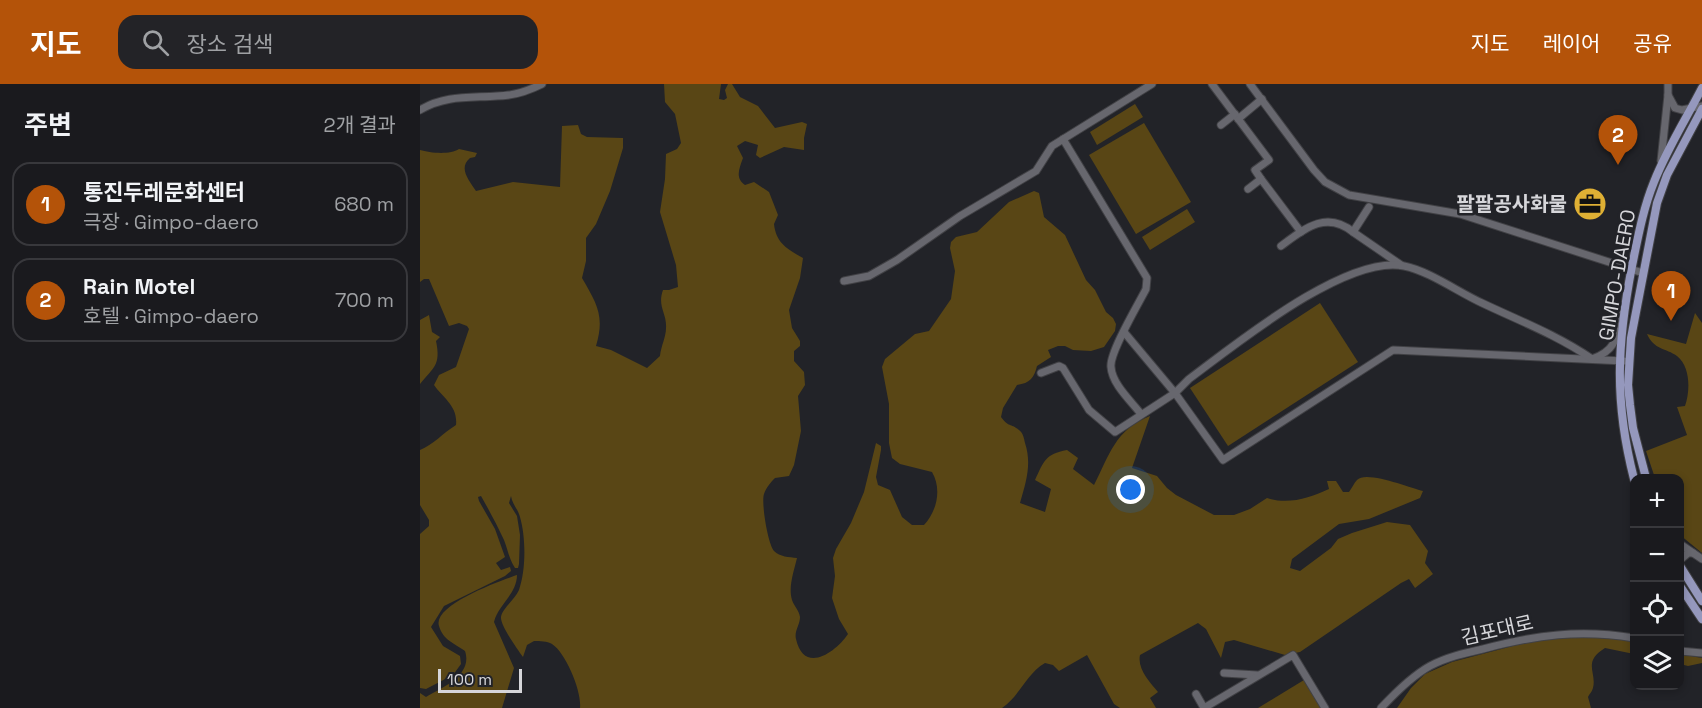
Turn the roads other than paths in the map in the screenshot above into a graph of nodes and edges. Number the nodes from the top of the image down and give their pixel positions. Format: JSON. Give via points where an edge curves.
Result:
{"nodes":[{"id":1,"x":542,"y":84,"type":"edge"},
{"id":2,"x":1152,"y":84,"type":"edge"},
{"id":3,"x":1212,"y":84,"type":"edge"},
{"id":4,"x":1250,"y":84,"type":"edge"},
{"id":5,"x":1668,"y":84,"type":"edge"},
{"id":6,"x":1702,"y":88,"type":"edge"},
{"id":7,"x":1668,"y":95,"type":"junction"},
{"id":8,"x":1262,"y":99,"type":"junction"},
{"id":9,"x":1691,"y":108,"type":"junction"},
{"id":10,"x":1702,"y":108,"type":"edge"},
{"id":11,"x":420,"y":110,"type":"edge"},
{"id":12,"x":1236,"y":117,"type":"junction"},
{"id":13,"x":1221,"y":125,"type":"dead end"},
{"id":14,"x":1064,"y":139,"type":"junction"},
{"id":15,"x":1659,"y":170,"type":"junction"},
{"id":16,"x":1261,"y":179,"type":"junction"},
{"id":17,"x":1248,"y":189,"type":"dead end"},
{"id":18,"x":1369,"y":207,"type":"dead end"},
{"id":19,"x":1301,"y":232,"type":"junction"},
{"id":20,"x":1353,"y":232,"type":"junction"},
{"id":21,"x":1281,"y":246,"type":"dead end"},
{"id":22,"x":1401,"y":265,"type":"junction"},
{"id":23,"x":1632,"y":270,"type":"junction"},
{"id":24,"x":1643,"y":273,"type":"junction"},
{"id":25,"x":843,"y":281,"type":"dead end"},
{"id":26,"x":1626,"y":293,"type":"junction"},
{"id":27,"x":1124,"y":332,"type":"junction"},
{"id":28,"x":1592,"y":358,"type":"junction"},
{"id":29,"x":1619,"y":360,"type":"junction"},
{"id":30,"x":1629,"y":361,"type":"junction"},
{"id":31,"x":1041,"y":374,"type":"dead end"},
{"id":32,"x":1176,"y":393,"type":"junction"},
{"id":33,"x":1141,"y":414,"type":"junction"},
{"id":34,"x":1634,"y":474,"type":"edge"},
{"id":35,"x":1645,"y":474,"type":"edge"},
{"id":36,"x":1684,"y":547,"type":"edge"},
{"id":37,"x":1693,"y":553,"type":"junction"},
{"id":38,"x":1684,"y":556,"type":"edge"},
{"id":39,"x":1702,"y":559,"type":"edge"},
{"id":40,"x":1684,"y":572,"type":"edge"},
{"id":41,"x":1684,"y":592,"type":"edge"},
{"id":42,"x":1702,"y":601,"type":"edge"},
{"id":43,"x":1701,"y":620,"type":"edge"},
{"id":44,"x":1630,"y":637,"type":"edge"},
{"id":45,"x":1684,"y":651,"type":"edge"},
{"id":46,"x":1702,"y":653,"type":"edge"},
{"id":47,"x":1224,"y":673,"type":"dead end"},
{"id":48,"x":1259,"y":676,"type":"junction"},
{"id":49,"x":1196,"y":694,"type":"dead end"},
{"id":50,"x":1382,"y":707,"type":"edge"},
{"id":51,"x":1204,"y":708,"type":"edge"},
{"id":52,"x":1325,"y":708,"type":"edge"}],
"edges":[{"from":1,"to":11,"type":"street","via":[[505,96],[446,99]]},
{"from":2,"to":14,"type":"street"},
{"from":3,"to":12,"type":"street"},
{"from":4,"to":8,"type":"street"},
{"from":5,"to":7,"type":"street"},
{"from":6,"to":9,"type":"main road","name":"GIMPO-DAERO"},
{"from":7,"to":9,"type":"street","via":[[1675,108]]},
{"from":7,"to":15,"type":"street"},
{"from":8,"to":12,"type":"street"},
{"from":8,"to":23,"type":"street","via":[[1314,170],[1338,190],[1371,200],[1460,214]]},
{"from":9,"to":10,"type":"street"},
{"from":9,"to":15,"type":"main road","name":"GIMPO-DAERO"},
{"from":10,"to":24,"type":"main road","name":"GIMPO-DAERO","via":[[1667,175],[1657,203]]},
{"from":12,"to":13,"type":"street"},
{"from":12,"to":16,"type":"street","via":[[1269,160],[1255,170]]},
{"from":14,"to":25,"type":"street","via":[[1047,152],[1036,171],[869,276]]},
{"from":14,"to":27,"type":"street","via":[[1148,278]]},
{"from":15,"to":23,"type":"main road","name":"GIMPO-DAERO","via":[[1645,205]]},
{"from":16,"to":17,"type":"street"},
{"from":16,"to":19,"type":"street"},
{"from":18,"to":20,"type":"street"},
{"from":19,"to":20,"type":"street","via":[[1320,222],[1332,222]]},
{"from":19,"to":21,"type":"street"},
{"from":20,"to":22,"type":"street"},
{"from":22,"to":28,"type":"street","via":[[1547,331]]},
{"from":22,"to":32,"type":"street","via":[[1341,276],[1251,333]]},
{"from":23,"to":24,"type":"street"},
{"from":23,"to":26,"type":"main road","name":"GIMPO-DAERO"},
{"from":24,"to":30,"type":"main road","name":"GIMPO-DAERO"},
{"from":26,"to":28,"type":"street","via":[[1612,347]]},
{"from":26,"to":29,"type":"main road","name":"GIMPO-DAERO"},
{"from":27,"to":32,"type":"street"},
{"from":27,"to":33,"type":"street","via":[[1110,365],[1114,379]]},
{"from":28,"to":29,"type":"street"},
{"from":28,"to":32,"type":"street","via":[[1392,350],[1223,460]]},
{"from":29,"to":30,"type":"street"},
{"from":29,"to":34,"type":"main road","name":"GIMPO-DAERO","via":[[1620,403]]},
{"from":30,"to":35,"type":"main road","name":"GIMPO-DAERO","via":[[1633,428]]},
{"from":31,"to":33,"type":"street","via":[[1063,368],[1089,410],[1115,432]]},
{"from":32,"to":33,"type":"street"},
{"from":36,"to":37,"type":"street"},
{"from":37,"to":38,"type":"street"},
{"from":37,"to":39,"type":"street"},
{"from":40,"to":42,"type":"main road"},
{"from":41,"to":43,"type":"main road"},
{"from":44,"to":50,"type":"street","name":"김포대로","via":[[1551,634],[1458,655],[1417,674]]},
{"from":45,"to":46,"type":"street"},
{"from":47,"to":48,"type":"street"},
{"from":48,"to":51,"type":"street"},
{"from":48,"to":52,"type":"street","via":[[1293,655]]},
{"from":49,"to":51,"type":"street"}]}
